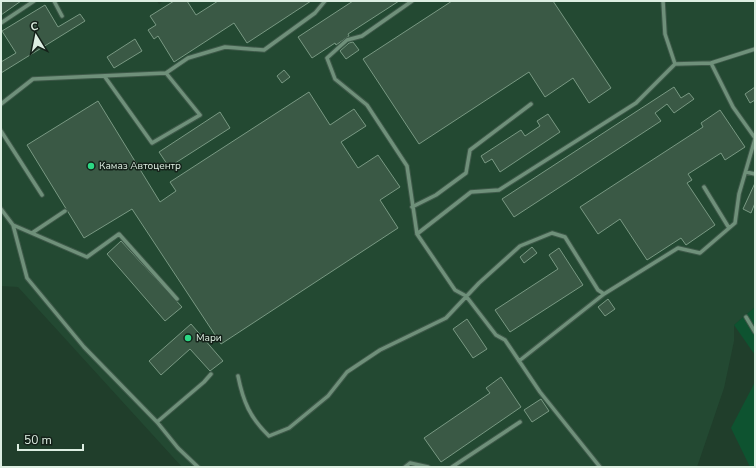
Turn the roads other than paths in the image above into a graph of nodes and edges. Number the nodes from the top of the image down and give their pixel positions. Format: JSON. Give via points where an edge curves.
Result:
{"nodes":[{"id":1,"x":34,"y":1,"type":"edge"},
{"id":2,"x":54,"y":1,"type":"edge"},
{"id":3,"x":325,"y":1,"type":"edge"},
{"id":4,"x":412,"y":1,"type":"edge"},
{"id":5,"x":664,"y":1,"type":"edge"},
{"id":6,"x":62,"y":16,"type":"dead end"},
{"id":7,"x":1,"y":24,"type":"edge"},
{"id":8,"x":755,"y":49,"type":"edge"},
{"id":9,"x":711,"y":63,"type":"junction"},
{"id":10,"x":675,"y":64,"type":"junction"},
{"id":11,"x":166,"y":73,"type":"junction"},
{"id":12,"x":105,"y":77,"type":"junction"},
{"id":13,"x":1,"y":104,"type":"edge"},
{"id":14,"x":531,"y":104,"type":"dead end"},
{"id":15,"x":1,"y":131,"type":"edge"},
{"id":16,"x":755,"y":138,"type":"edge"},
{"id":17,"x":746,"y":172,"type":"junction"},
{"id":18,"x":755,"y":174,"type":"edge"},
{"id":19,"x":704,"y":187,"type":"dead end"},
{"id":20,"x":42,"y":195,"type":"dead end"},
{"id":21,"x":412,"y":207,"type":"junction"},
{"id":22,"x":1,"y":209,"type":"edge"},
{"id":23,"x":65,"y":211,"type":"dead end"},
{"id":24,"x":13,"y":225,"type":"junction"},
{"id":25,"x":729,"y":228,"type":"junction"},
{"id":26,"x":32,"y":233,"type":"junction"},
{"id":27,"x":417,"y":234,"type":"junction"},
{"id":28,"x":604,"y":294,"type":"junction"},
{"id":29,"x":466,"y":296,"type":"junction"},
{"id":30,"x":177,"y":299,"type":"dead end"},
{"id":31,"x":746,"y":317,"type":"dead end"},
{"id":32,"x":755,"y":332,"type":"edge"},
{"id":33,"x":519,"y":361,"type":"junction"},
{"id":34,"x":211,"y":374,"type":"dead end"},
{"id":35,"x":238,"y":376,"type":"dead end"},
{"id":36,"x":157,"y":422,"type":"junction"},
{"id":37,"x":520,"y":422,"type":"dead end"},
{"id":38,"x":198,"y":467,"type":"edge"},
{"id":39,"x":405,"y":467,"type":"edge"},
{"id":40,"x":428,"y":467,"type":"edge"},
{"id":41,"x":452,"y":467,"type":"edge"},
{"id":42,"x":600,"y":467,"type":"edge"}],
"edges":[{"from":1,"to":7,"type":"lane"},
{"from":2,"to":6,"type":"lane"},
{"from":3,"to":11,"type":"lane","via":[[315,12],[264,50],[225,47],[188,58]]},
{"from":4,"to":21,"type":"lane","via":[[362,36],[347,40],[327,58],[335,79],[367,105],[407,166]]},
{"from":5,"to":10,"type":"lane","via":[[665,34]]},
{"from":8,"to":9,"type":"lane"},
{"from":9,"to":10,"type":"lane"},
{"from":9,"to":16,"type":"lane","via":[[732,106]]},
{"from":10,"to":27,"type":"lane","via":[[636,103],[499,190],[471,192]]},
{"from":11,"to":12,"type":"lane"},
{"from":11,"to":12,"type":"lane","via":[[200,115],[152,144]]},
{"from":12,"to":13,"type":"lane","via":[[33,79]]},
{"from":14,"to":21,"type":"lane","via":[[470,150],[466,174],[436,195]]},
{"from":15,"to":20,"type":"lane"},
{"from":16,"to":17,"type":"lane"},
{"from":17,"to":18,"type":"lane"},
{"from":17,"to":25,"type":"lane","via":[[739,194],[735,223]]},
{"from":19,"to":25,"type":"lane"},
{"from":21,"to":27,"type":"lane"},
{"from":22,"to":24,"type":"lane"},
{"from":23,"to":26,"type":"lane"},
{"from":24,"to":26,"type":"lane"},
{"from":24,"to":36,"type":"lane","via":[[27,278],[84,347]]},
{"from":25,"to":28,"type":"lane","via":[[700,253],[678,248]]},
{"from":26,"to":30,"type":"lane","via":[[87,257],[119,234]]},
{"from":27,"to":29,"type":"lane","via":[[455,290]]},
{"from":28,"to":29,"type":"lane","via":[[598,290],[565,237],[552,233],[520,246]]},
{"from":28,"to":33,"type":"lane"},
{"from":29,"to":33,"type":"lane","via":[[496,335],[505,340]]},
{"from":29,"to":35,"type":"lane","via":[[446,318],[380,350],[348,372],[328,396],[289,428],[269,436],[256,424],[242,396]]},
{"from":31,"to":32,"type":"lane"},
{"from":33,"to":42,"type":"lane","via":[[540,392]]},
{"from":34,"to":36,"type":"lane"},
{"from":36,"to":38,"type":"lane"},
{"from":37,"to":41,"type":"lane"},
{"from":39,"to":40,"type":"lane","via":[[410,463]]}]}
